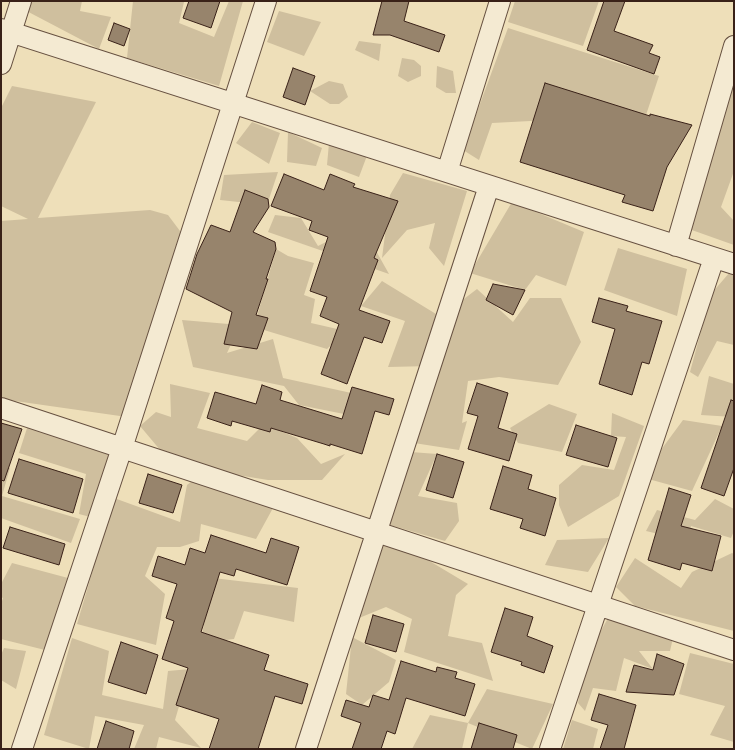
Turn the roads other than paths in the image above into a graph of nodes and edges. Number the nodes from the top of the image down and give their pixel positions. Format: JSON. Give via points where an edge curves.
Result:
{"nodes":[{"id":1,"x":21,"y":1,"type":"edge"},
{"id":2,"x":266,"y":1,"type":"edge"},
{"id":3,"x":500,"y":1,"type":"edge"},
{"id":4,"x":6,"y":30,"type":"edge"},
{"id":5,"x":734,"y":46,"type":"edge"},
{"id":6,"x":1,"y":64,"type":"edge"},
{"id":7,"x":233,"y":103,"type":"junction"},
{"id":8,"x":447,"y":172,"type":"junction"},
{"id":9,"x":488,"y":186,"type":"junction"},
{"id":10,"x":676,"y":246,"type":"junction"},
{"id":11,"x":714,"y":258,"type":"junction"},
{"id":12,"x":734,"y":264,"type":"edge"},
{"id":13,"x":1,"y":408,"type":"edge"},
{"id":14,"x":122,"y":448,"type":"junction"},
{"id":15,"x":377,"y":532,"type":"junction"},
{"id":16,"x":598,"y":605,"type":"junction"},
{"id":17,"x":734,"y":650,"type":"edge"},
{"id":18,"x":22,"y":749,"type":"edge"},
{"id":19,"x":306,"y":749,"type":"edge"},
{"id":20,"x":550,"y":749,"type":"edge"}],
"edges":[{"from":1,"to":4,"type":"street"},
{"from":2,"to":7,"type":"street"},
{"from":3,"to":8,"type":"street"},
{"from":4,"to":6,"type":"street"},
{"from":4,"to":7,"type":"street"},
{"from":5,"to":10,"type":"street"},
{"from":7,"to":8,"type":"street"},
{"from":7,"to":14,"type":"street"},
{"from":8,"to":9,"type":"street"},
{"from":9,"to":10,"type":"street"},
{"from":9,"to":15,"type":"street"},
{"from":10,"to":11,"type":"street"},
{"from":11,"to":12,"type":"street"},
{"from":11,"to":16,"type":"street"},
{"from":13,"to":14,"type":"street"},
{"from":14,"to":15,"type":"street"},
{"from":14,"to":18,"type":"street"},
{"from":15,"to":16,"type":"street"},
{"from":15,"to":19,"type":"street"},
{"from":16,"to":17,"type":"street"},
{"from":16,"to":20,"type":"street"}]}
